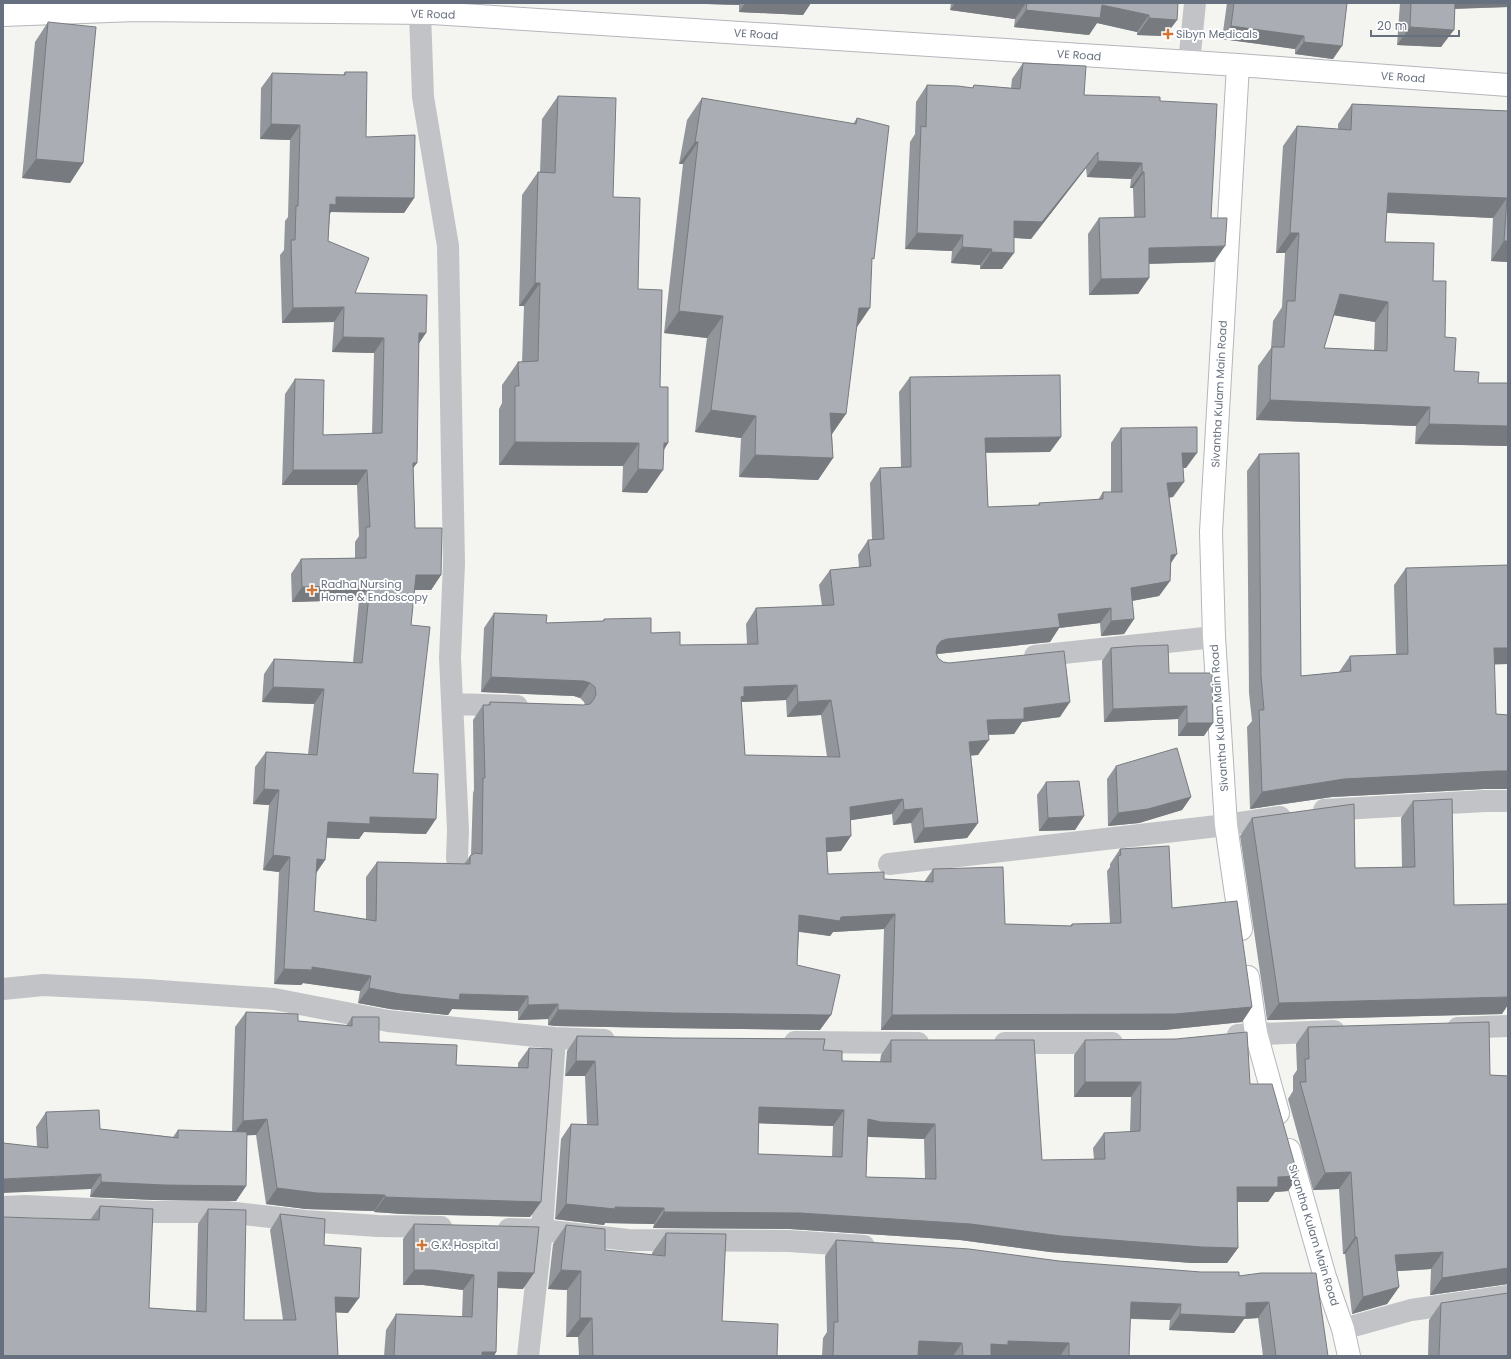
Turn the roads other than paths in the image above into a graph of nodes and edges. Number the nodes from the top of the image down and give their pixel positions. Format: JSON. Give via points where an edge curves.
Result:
{"nodes":[{"id":1,"x":1195,"y":3,"type":"edge"},
{"id":2,"x":136,"y":6,"type":"edge"},
{"id":3,"x":420,"y":13,"type":"junction"},
{"id":4,"x":3,"y":15,"type":"edge"},
{"id":5,"x":1189,"y":63,"type":"junction"},
{"id":6,"x":1238,"y":65,"type":"junction"},
{"id":7,"x":1508,"y":85,"type":"edge"},
{"id":8,"x":1214,"y":637,"type":"junction"},
{"id":9,"x":1017,"y":658,"type":"edge"},
{"id":10,"x":453,"y":704,"type":"junction"},
{"id":11,"x":541,"y":707,"type":"edge"},
{"id":12,"x":1508,"y":802,"type":"edge"},
{"id":13,"x":1226,"y":824,"type":"junction"},
{"id":14,"x":457,"y":860,"type":"dead end"},
{"id":15,"x":889,"y":864,"type":"dead end"},
{"id":16,"x":3,"y":989,"type":"edge"},
{"id":17,"x":1508,"y":1026,"type":"edge"},
{"id":18,"x":1436,"y":1028,"type":"edge"},
{"id":19,"x":1356,"y":1030,"type":"edge"},
{"id":20,"x":1256,"y":1033,"type":"junction"},
{"id":21,"x":1218,"y":1037,"type":"edge"},
{"id":22,"x":555,"y":1038,"type":"junction"},
{"id":23,"x":624,"y":1040,"type":"edge"},
{"id":24,"x":773,"y":1042,"type":"edge"},
{"id":25,"x":1133,"y":1042,"type":"edge"},
{"id":26,"x":938,"y":1043,"type":"edge"},
{"id":27,"x":984,"y":1043,"type":"edge"},
{"id":28,"x":3,"y":1207,"type":"edge"},
{"id":29,"x":460,"y":1228,"type":"edge"},
{"id":30,"x":490,"y":1228,"type":"edge"},
{"id":31,"x":542,"y":1230,"type":"junction"},
{"id":32,"x":882,"y":1247,"type":"edge"},
{"id":33,"x":1301,"y":1277,"type":"edge"},
{"id":34,"x":1324,"y":1277,"type":"junction"},
{"id":35,"x":1508,"y":1296,"type":"edge"},
{"id":36,"x":1343,"y":1328,"type":"junction"},
{"id":37,"x":528,"y":1356,"type":"edge"},
{"id":38,"x":1349,"y":1356,"type":"edge"}],
"edges":[{"from":1,"to":5,"type":"street"},
{"from":2,"to":3,"type":"main road","name":"VE Road"},
{"from":2,"to":4,"type":"main road","name":"VE Road"},
{"from":3,"to":5,"type":"main road","name":"VE Road"},
{"from":3,"to":10,"type":"street","via":[[423,97],[448,246],[454,563],[450,658]]},
{"from":5,"to":6,"type":"main road","name":"VE Road"},
{"from":6,"to":7,"type":"main road","name":"VE Road"},
{"from":6,"to":8,"type":"main road","name":"Sivantha Kulam Main Road","via":[[1211,532]]},
{"from":8,"to":9,"type":"street"},
{"from":8,"to":13,"type":"main road","name":"Sivantha Kulam Main Road"},
{"from":10,"to":11,"type":"street"},
{"from":10,"to":14,"type":"street"},
{"from":12,"to":13,"type":"street","via":[[1333,809]]},
{"from":13,"to":15,"type":"street"},
{"from":13,"to":20,"type":"main road","name":"Sivantha Kulam Main Road"},
{"from":16,"to":22,"type":"street","via":[[43,985],[274,999],[388,1021]]},
{"from":17,"to":18,"type":"street"},
{"from":19,"to":20,"type":"street"},
{"from":20,"to":21,"type":"street"},
{"from":20,"to":34,"type":"main road","name":"Sivantha Kulam Main Road"},
{"from":22,"to":23,"type":"street"},
{"from":22,"to":31,"type":"street"},
{"from":24,"to":26,"type":"street"},
{"from":25,"to":27,"type":"street"},
{"from":28,"to":29,"type":"street","via":[[226,1212],[378,1226]]},
{"from":30,"to":31,"type":"street"},
{"from":31,"to":32,"type":"street","via":[[628,1240],[789,1241]]},
{"from":31,"to":37,"type":"street"},
{"from":33,"to":34,"type":"street"},
{"from":34,"to":36,"type":"main road","name":"Sivantha Kulam Main Road"},
{"from":35,"to":36,"type":"street","via":[[1411,1310]]},
{"from":36,"to":38,"type":"main road","name":"Sivantha Kulam Main Road"}]}
